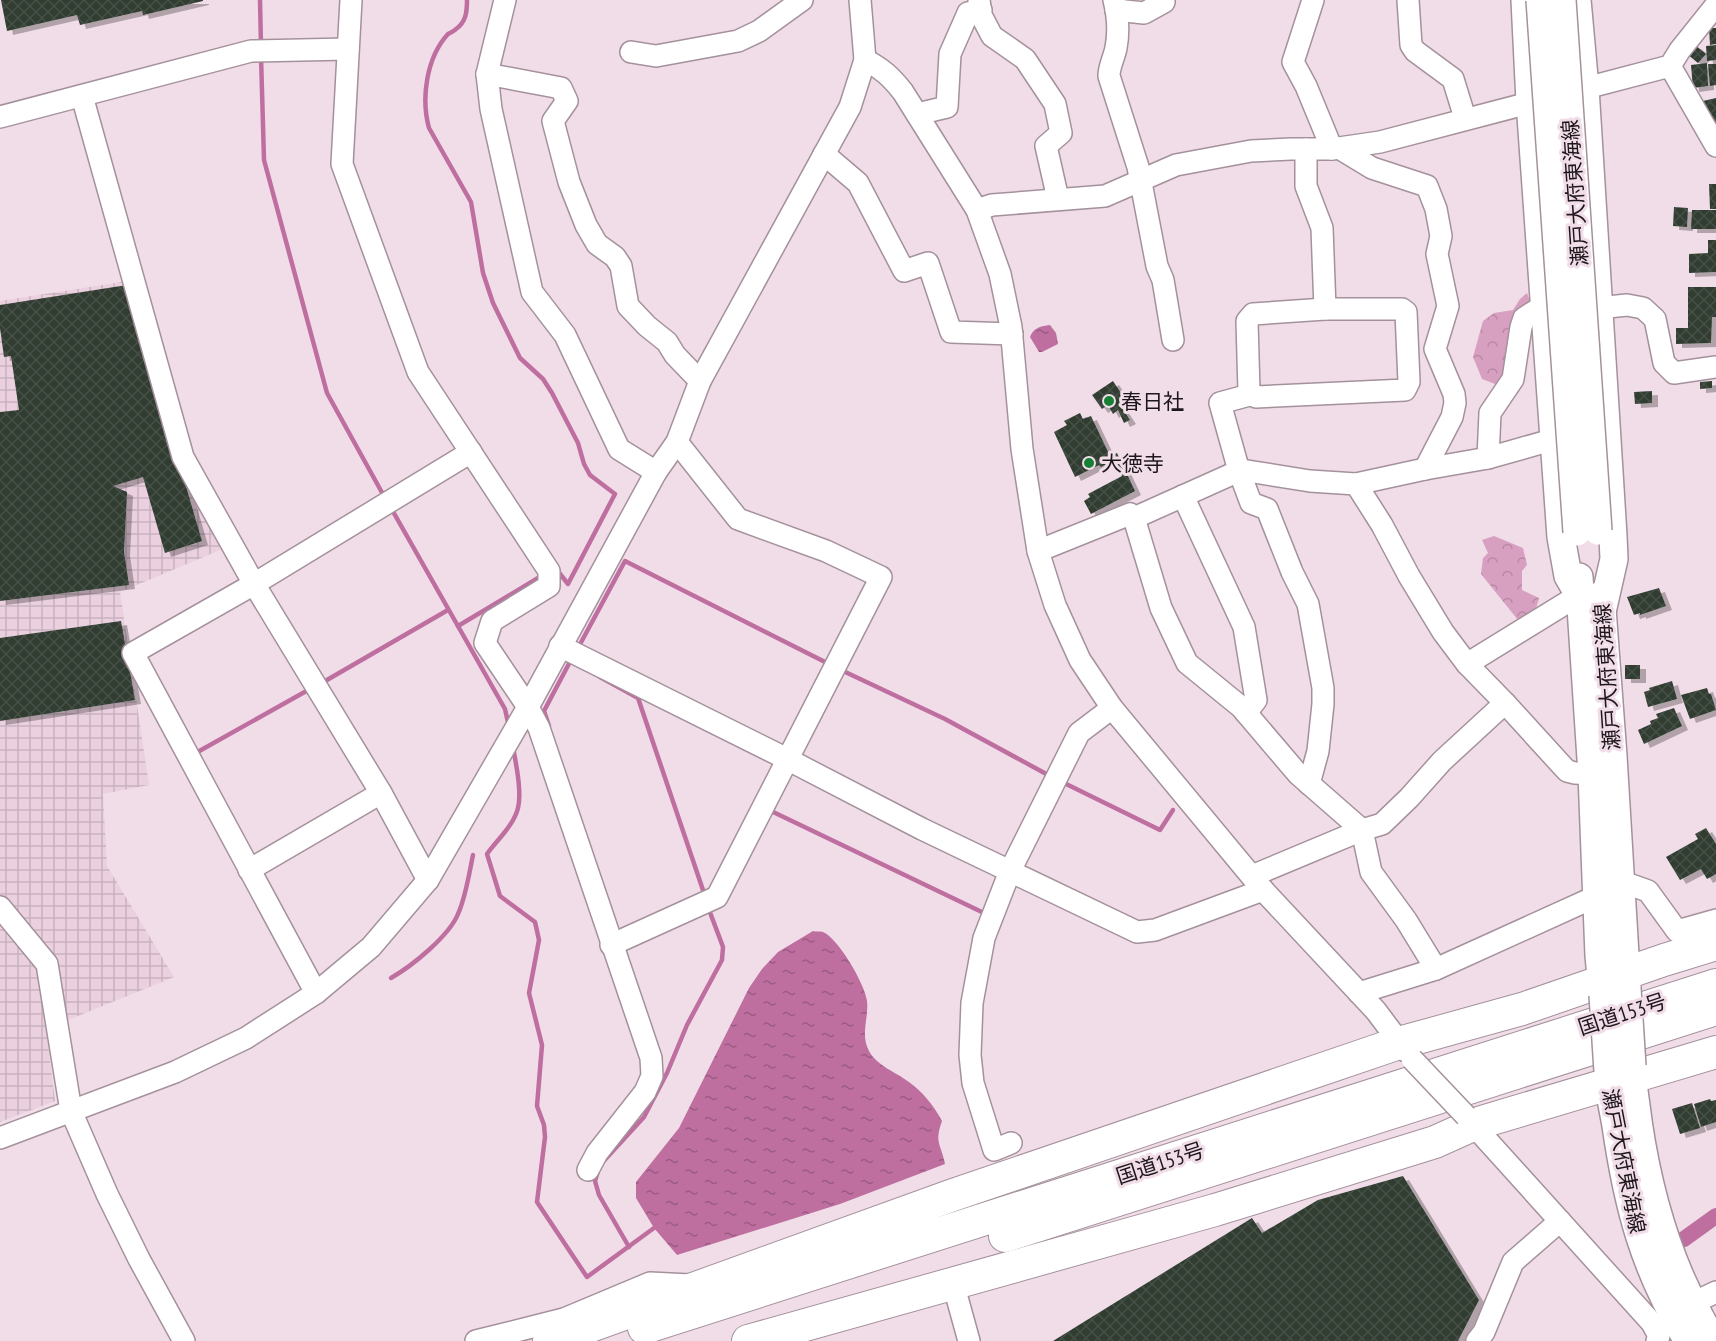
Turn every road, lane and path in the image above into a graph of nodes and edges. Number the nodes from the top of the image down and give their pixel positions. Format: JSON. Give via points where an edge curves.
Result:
{"nodes":[{"id":1,"x":351,"y":0,"type":"edge"},
{"id":2,"x":505,"y":0,"type":"edge"},
{"id":3,"x":802,"y":0,"type":"edge"},
{"id":4,"x":860,"y":0,"type":"edge"},
{"id":5,"x":1313,"y":0,"type":"edge"},
{"id":6,"x":1408,"y":0,"type":"edge"},
{"id":7,"x":1525,"y":0,"type":"edge"},
{"id":8,"x":1540,"y":0,"type":"edge"},
{"id":9,"x":1562,"y":0,"type":"edge"},
{"id":10,"x":1577,"y":0,"type":"edge"},
{"id":11,"x":1164,"y":2,"type":"dead end"},
{"id":12,"x":980,"y":5,"type":"edge"},
{"id":13,"x":1115,"y":5,"type":"edge"},
{"id":14,"x":1716,"y":5,"type":"edge"},
{"id":15,"x":348,"y":49,"type":"junction"},
{"id":16,"x":630,"y":52,"type":"dead end"},
{"id":17,"x":866,"y":60,"type":"junction"},
{"id":18,"x":1670,"y":66,"type":"junction"},
{"id":19,"x":487,"y":74,"type":"junction"},
{"id":20,"x":1585,"y":88,"type":"junction"},
{"id":21,"x":82,"y":96,"type":"junction"},
{"id":22,"x":1530,"y":102,"type":"junction"},
{"id":23,"x":917,"y":114,"type":"junction"},
{"id":24,"x":0,"y":117,"type":"edge"},
{"id":25,"x":1465,"y":118,"type":"junction"},
{"id":26,"x":1716,"y":146,"type":"edge"},
{"id":27,"x":1306,"y":149,"type":"junction"},
{"id":28,"x":1336,"y":149,"type":"junction"},
{"id":29,"x":824,"y":154,"type":"junction"},
{"id":30,"x":1140,"y":179,"type":"junction"},
{"id":31,"x":1058,"y":199,"type":"junction"},
{"id":32,"x":977,"y":210,"type":"junction"},
{"id":33,"x":1598,"y":308,"type":"junction"},
{"id":34,"x":1325,"y":309,"type":"junction"},
{"id":35,"x":1546,"y":310,"type":"junction"},
{"id":36,"x":1012,"y":334,"type":"junction"},
{"id":37,"x":1173,"y":339,"type":"dead end"},
{"id":38,"x":1716,"y":367,"type":"edge"},
{"id":39,"x":700,"y":381,"type":"junction"},
{"id":40,"x":1253,"y":394,"type":"junction"},
{"id":41,"x":1555,"y":439,"type":"junction"},
{"id":42,"x":677,"y":442,"type":"junction"},
{"id":43,"x":471,"y":452,"type":"junction"},
{"id":44,"x":1488,"y":458,"type":"junction"},
{"id":45,"x":1425,"y":469,"type":"junction"},
{"id":46,"x":1239,"y":471,"type":"junction"},
{"id":47,"x":656,"y":472,"type":"junction"},
{"id":48,"x":1356,"y":484,"type":"junction"},
{"id":49,"x":1183,"y":496,"type":"junction"},
{"id":50,"x":1134,"y":518,"type":"junction"},
{"id":51,"x":1587,"y":531,"type":"junction"},
{"id":52,"x":1038,"y":551,"type":"junction"},
{"id":53,"x":254,"y":584,"type":"junction"},
{"id":54,"x":1579,"y":595,"type":"junction"},
{"id":55,"x":1602,"y":612,"type":"junction"},
{"id":56,"x":560,"y":646,"type":"junction"},
{"id":57,"x":1467,"y":664,"type":"junction"},
{"id":58,"x":1505,"y":703,"type":"junction"},
{"id":59,"x":528,"y":708,"type":"junction"},
{"id":60,"x":1112,"y":708,"type":"junction"},
{"id":61,"x":1246,"y":713,"type":"junction"},
{"id":62,"x":786,"y":759,"type":"junction"},
{"id":63,"x":1592,"y":774,"type":"junction"},
{"id":64,"x":1309,"y":784,"type":"junction"},
{"id":65,"x":381,"y":793,"type":"junction"},
{"id":66,"x":1362,"y":831,"type":"junction"},
{"id":67,"x":249,"y":870,"type":"junction"},
{"id":68,"x":1010,"y":871,"type":"junction"},
{"id":69,"x":428,"y":880,"type":"junction"},
{"id":70,"x":1620,"y":881,"type":"junction"},
{"id":71,"x":1258,"y":883,"type":"junction"},
{"id":72,"x":1597,"y":896,"type":"junction"},
{"id":73,"x":0,"y":907,"type":"edge"},
{"id":74,"x":1716,"y":920,"type":"edge"},
{"id":75,"x":1716,"y":944,"type":"edge"},
{"id":76,"x":611,"y":945,"type":"junction"},
{"id":77,"x":1436,"y":969,"type":"junction"},
{"id":78,"x":1716,"y":984,"type":"edge"},
{"id":79,"x":1615,"y":985,"type":"junction"},
{"id":80,"x":316,"y":993,"type":"junction"},
{"id":81,"x":1359,"y":993,"type":"junction"},
{"id":82,"x":1716,"y":1008,"type":"edge"},
{"id":83,"x":1405,"y":1051,"type":"junction"},
{"id":84,"x":1716,"y":1052,"type":"edge"},
{"id":85,"x":1620,"y":1075,"type":"junction"},
{"id":86,"x":71,"y":1111,"type":"junction"},
{"id":87,"x":1471,"y":1120,"type":"junction"},
{"id":88,"x":0,"y":1138,"type":"edge"},
{"id":89,"x":1011,"y":1143,"type":"dead end"},
{"id":90,"x":588,"y":1170,"type":"dead end"},
{"id":91,"x":1560,"y":1221,"type":"junction"},
{"id":92,"x":953,"y":1283,"type":"junction"},
{"id":93,"x":701,"y":1286,"type":"junction"},
{"id":94,"x":1704,"y":1298,"type":"edge"},
{"id":95,"x":795,"y":1334,"type":"edge"},
{"id":96,"x":1658,"y":1338,"type":"edge"},
{"id":97,"x":184,"y":1341,"type":"edge"},
{"id":98,"x":476,"y":1341,"type":"edge"},
{"id":99,"x":549,"y":1341,"type":"edge"},
{"id":100,"x":603,"y":1341,"type":"edge"},
{"id":101,"x":675,"y":1341,"type":"edge"},
{"id":102,"x":748,"y":1341,"type":"edge"},
{"id":103,"x":969,"y":1341,"type":"edge"},
{"id":104,"x":1477,"y":1341,"type":"edge"},
{"id":105,"x":1688,"y":1341,"type":"edge"},
{"id":106,"x":1714,"y":1341,"type":"edge"}],
"edges":[{"from":1,"to":15,"type":"street"},
{"from":2,"to":19,"type":"street"},
{"from":3,"to":16,"type":"street","via":[[738,41],[656,56]]},
{"from":4,"to":17,"type":"street"},
{"from":5,"to":28,"type":"street","via":[[1293,62]]},
{"from":6,"to":25,"type":"street","via":[[1411,45],[1453,79]]},
{"from":7,"to":22,"type":"main road"},
{"from":8,"to":51,"type":"main road","name":"瀬戸大府東海線","bridge":true},
{"from":9,"to":51,"type":"main road","name":"瀬戸大府東海線","bridge":true},
{"from":10,"to":20,"type":"main road"},
{"from":11,"to":13,"type":"street","via":[[1144,14]]},
{"from":12,"to":23,"type":"street","via":[[968,13],[950,54],[947,107]]},
{"from":12,"to":31,"type":"street","via":[[992,36],[1025,59],[1055,104],[1060,133],[1046,146]]},
{"from":13,"to":30,"type":"street","via":[[1116,50],[1109,76]]},
{"from":14,"to":18,"type":"street"},
{"from":15,"to":21,"type":"street","via":[[251,51]]},
{"from":15,"to":43,"type":"street","via":[[342,164],[418,372]]},
{"from":17,"to":23,"type":"street","via":[[891,76]]},
{"from":17,"to":29,"type":"street","via":[[850,107]]},
{"from":18,"to":20,"type":"street"},
{"from":18,"to":26,"type":"street"},
{"from":19,"to":39,"type":"street","via":[[561,88],[567,101],[553,121],[569,182],[586,225],[597,244],[621,266],[628,306],[667,342]]},
{"from":19,"to":47,"type":"street","via":[[491,109],[532,292],[565,335],[619,449]]},
{"from":20,"to":22,"type":"street"},
{"from":20,"to":33,"type":"main road"},
{"from":21,"to":24,"type":"street"},
{"from":21,"to":53,"type":"street","via":[[183,457]]},
{"from":22,"to":25,"type":"street"},
{"from":22,"to":35,"type":"main road"},
{"from":23,"to":32,"type":"street"},
{"from":25,"to":28,"type":"street","via":[[1380,142]]},
{"from":27,"to":28,"type":"street"},
{"from":27,"to":30,"type":"street","via":[[1251,151],[1191,161]]},
{"from":27,"to":34,"type":"street","via":[[1306,186],[1322,228]]},
{"from":28,"to":45,"type":"street","via":[[1372,168],[1427,186],[1436,209],[1441,236],[1437,254],[1448,306],[1435,349],[1455,403],[1452,417]]},
{"from":29,"to":36,"type":"street","via":[[858,183],[904,271],[928,263],[951,332]]},
{"from":29,"to":39,"type":"street"},
{"from":30,"to":31,"type":"street","via":[[1105,196]]},
{"from":30,"to":37,"type":"street"},
{"from":31,"to":32,"type":"street"},
{"from":32,"to":36,"type":"street","via":[[1000,274]]},
{"from":33,"to":38,"type":"street","via":[[1643,308],[1655,319],[1664,363],[1674,373]]},
{"from":33,"to":55,"type":"main road","via":[[1614,559]]},
{"from":34,"to":40,"type":"street","via":[[1253,314],[1246,321]]},
{"from":34,"to":40,"type":"street","via":[[1406,312],[1405,390],[1256,397]]},
{"from":35,"to":41,"type":"main road"},
{"from":35,"to":44,"type":"street","via":[[1524,318],[1513,380],[1490,413]]},
{"from":36,"to":52,"type":"street","via":[[1022,449]]},
{"from":39,"to":42,"type":"street"},
{"from":40,"to":46,"type":"street","via":[[1220,403]]},
{"from":41,"to":44,"type":"street"},
{"from":41,"to":54,"type":"main road","via":[[1561,537],[1568,576]]},
{"from":42,"to":47,"type":"street"},
{"from":42,"to":62,"type":"street","via":[[738,519],[826,551],[880,578]]},
{"from":43,"to":53,"type":"street"},
{"from":43,"to":59,"type":"street","via":[[549,571],[549,586],[492,621],[485,643]]},
{"from":44,"to":45,"type":"street"},
{"from":45,"to":48,"type":"street"},
{"from":46,"to":48,"type":"street"},
{"from":46,"to":49,"type":"street"},
{"from":46,"to":64,"type":"street","via":[[1251,503],[1267,509],[1308,604],[1323,688],[1318,751]]},
{"from":47,"to":56,"type":"street"},
{"from":48,"to":57,"type":"street","via":[[1443,632]]},
{"from":49,"to":50,"type":"street"},
{"from":49,"to":61,"type":"street","via":[[1244,627],[1256,700]]},
{"from":50,"to":52,"type":"street","via":[[1130,514],[1123,516]]},
{"from":50,"to":61,"type":"street","via":[[1161,608],[1186,663]]},
{"from":51,"to":54,"type":"main road","name":"瀬戸大府東海線"},
{"from":51,"to":55,"type":"main road","name":"瀬戸大府東海線"},
{"from":52,"to":60,"type":"street","via":[[1055,605],[1080,660]]},
{"from":53,"to":65,"type":"street"},
{"from":53,"to":67,"type":"street","via":[[133,653]]},
{"from":54,"to":57,"type":"street"},
{"from":54,"to":63,"type":"main road","name":"瀬戸大府東海線"},
{"from":55,"to":70,"type":"main road","name":"瀬戸大府東海線"},
{"from":56,"to":59,"type":"street"},
{"from":56,"to":62,"type":"street"},
{"from":57,"to":58,"type":"street"},
{"from":58,"to":63,"type":"street","via":[[1567,771]]},
{"from":58,"to":66,"type":"street","via":[[1382,824]]},
{"from":59,"to":69,"type":"street"},
{"from":59,"to":76,"type":"street","via":[[539,728]]},
{"from":60,"to":68,"type":"street","via":[[1079,734]]},
{"from":60,"to":71,"type":"street"},
{"from":61,"to":64,"type":"street"},
{"from":62,"to":68,"type":"street"},
{"from":62,"to":76,"type":"street","via":[[717,897]]},
{"from":63,"to":72,"type":"main road","name":"瀬戸大府東海線"},
{"from":64,"to":66,"type":"street"},
{"from":65,"to":67,"type":"street"},
{"from":65,"to":69,"type":"street"},
{"from":66,"to":71,"type":"street"},
{"from":66,"to":77,"type":"street","via":[[1371,872]]},
{"from":67,"to":80,"type":"street"},
{"from":68,"to":71,"type":"street","via":[[1137,932],[1155,930]]},
{"from":68,"to":89,"type":"street","via":[[984,938],[972,1004],[970,1056],[973,1083],[994,1150]]},
{"from":69,"to":80,"type":"street","via":[[371,947]]},
{"from":70,"to":74,"type":"street","via":[[1648,891],[1677,931]]},
{"from":70,"to":79,"type":"main road","name":"瀬戸大府東海線"},
{"from":71,"to":81,"type":"street"},
{"from":72,"to":77,"type":"street"},
{"from":72,"to":79,"type":"main road","name":"瀬戸大府東海線"},
{"from":73,"to":86,"type":"street","via":[[47,964]]},
{"from":75,"to":79,"type":"highway"},
{"from":76,"to":90,"type":"street","via":[[651,1058],[652,1076],[645,1092]]},
{"from":77,"to":81,"type":"street"},
{"from":78,"to":100,"type":"highway","name":"国道153号"},
{"from":79,"to":83,"type":"highway","via":[[1522,1009]]},
{"from":79,"to":85,"type":"main road","name":"瀬戸大府東海線","bridge":true},
{"from":80,"to":86,"type":"street","via":[[246,1038],[175,1072]]},
{"from":81,"to":83,"type":"street"},
{"from":82,"to":101,"type":"highway","name":"国道153号"},
{"from":83,"to":87,"type":"street","bridge":true},
{"from":83,"to":93,"type":"highway","via":[[953,1195]]},
{"from":84,"to":85,"type":"highway"},
{"from":85,"to":87,"type":"highway"},
{"from":85,"to":94,"type":"main road","name":"瀬戸大府東海線","via":[[1655,1204],[1678,1269]]},
{"from":85,"to":105,"type":"main road","name":"瀬戸大府東海線","via":[[1634,1220],[1656,1283]]},
{"from":86,"to":88,"type":"street"},
{"from":86,"to":97,"type":"street","via":[[126,1231]]},
{"from":87,"to":91,"type":"street"},
{"from":87,"to":92,"type":"highway","via":[[1435,1142],[1215,1210]]},
{"from":91,"to":96,"type":"street","via":[[1653,1323]]},
{"from":91,"to":104,"type":"street","via":[[1513,1262]]},
{"from":92,"to":95,"type":"highway"},
{"from":92,"to":103,"type":"street"},
{"from":93,"to":98,"type":"street","via":[[650,1282],[564,1319]]},
{"from":93,"to":99,"type":"highway"},
{"from":94,"to":106,"type":"main road","name":"瀬戸大府東海線"},
{"from":95,"to":102,"type":"highway"}]}
